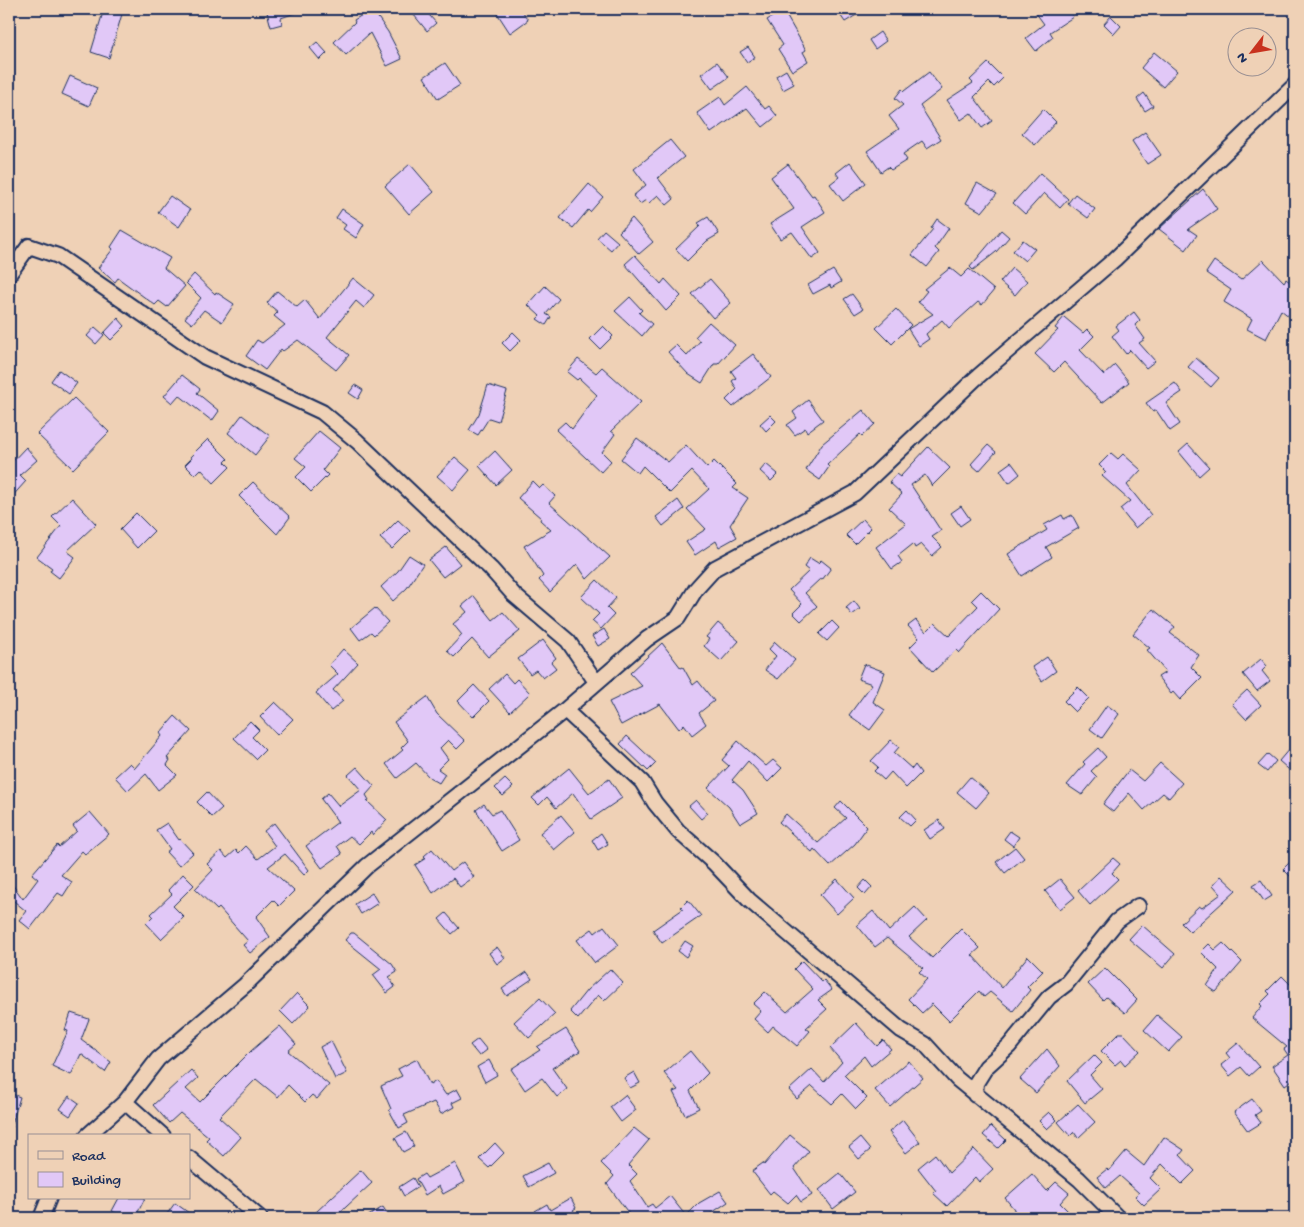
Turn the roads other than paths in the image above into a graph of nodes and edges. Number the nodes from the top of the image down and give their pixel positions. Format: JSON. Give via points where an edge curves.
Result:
{"nodes":[{"id":1,"x":1295,"y":85,"type":"edge"},
{"id":2,"x":9,"y":274,"type":"edge"},
{"id":3,"x":596,"y":682,"type":"junction"},
{"id":4,"x":565,"y":710,"type":"junction"},
{"id":5,"x":1138,"y":906,"type":"dead end"},
{"id":6,"x":975,"y":1095,"type":"junction"},
{"id":7,"x":125,"y":1102,"type":"junction"},
{"id":8,"x":89,"y":1134,"type":"edge"},
{"id":9,"x":161,"y":1134,"type":"edge"},
{"id":10,"x":190,"y":1159,"type":"edge"},
{"id":11,"x":48,"y":1200,"type":"edge"},
{"id":12,"x":42,"y":1218,"type":"edge"},
{"id":13,"x":260,"y":1218,"type":"edge"},
{"id":14,"x":1118,"y":1218,"type":"edge"}],
"edges":[{"from":1,"to":3,"type":"street","via":[[1115,259],[975,379],[855,492],[715,568],[696,589],[678,618],[647,639]]},
{"from":2,"to":3,"type":"street","via":[[29,246],[58,256],[205,357],[322,412],[357,441],[514,595],[568,641]]},
{"from":3,"to":4,"type":"street"},
{"from":4,"to":6,"type":"street","via":[[642,782],[678,831],[749,900],[901,1030],[925,1044]]},
{"from":4,"to":7,"type":"street","via":[[367,866],[245,985],[158,1059]]},
{"from":5,"to":6,"type":"street","via":[[1117,921],[1066,984],[986,1067],[976,1083]]},
{"from":6,"to":14,"type":"street","via":[[1079,1178]]},
{"from":7,"to":8,"type":"street"},
{"from":7,"to":9,"type":"street"},
{"from":10,"to":13,"type":"street"},
{"from":11,"to":12,"type":"street"}]}
